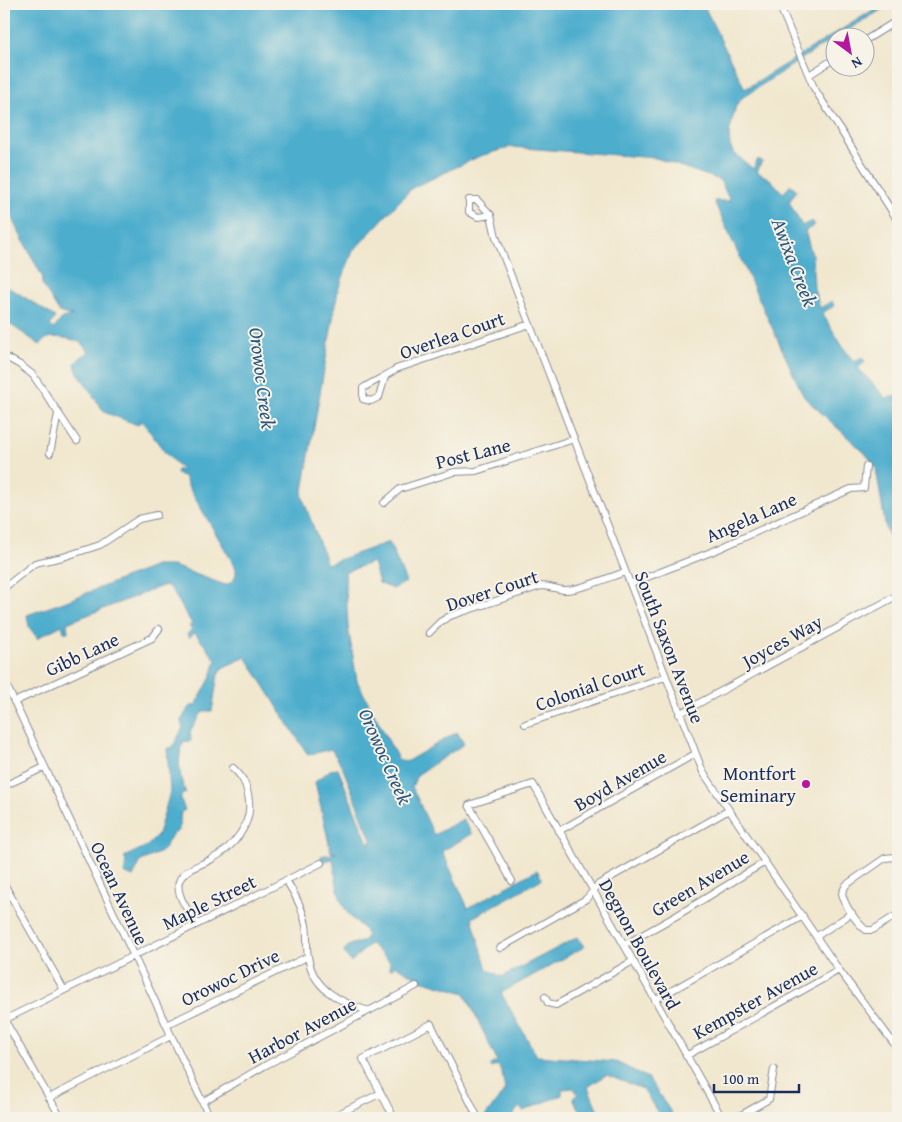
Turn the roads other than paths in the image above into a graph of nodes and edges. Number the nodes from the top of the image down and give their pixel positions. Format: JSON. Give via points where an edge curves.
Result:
{"nodes":[{"id":1,"x":779,"y":4,"type":"edge"},
{"id":2,"x":898,"y":20,"type":"edge"},
{"id":3,"x":874,"y":34,"type":"edge"},
{"id":4,"x":824,"y":65,"type":"edge"},
{"id":5,"x":809,"y":75,"type":"junction"},
{"id":6,"x":491,"y":215,"type":"dead end"},
{"id":7,"x":898,"y":221,"type":"edge"},
{"id":8,"x":530,"y":324,"type":"junction"},
{"id":9,"x":4,"y":356,"type":"edge"},
{"id":10,"x":385,"y":377,"type":"dead end"},
{"id":11,"x":58,"y":414,"type":"junction"},
{"id":12,"x":574,"y":439,"type":"junction"},
{"id":13,"x":77,"y":441,"type":"dead end"},
{"id":14,"x":50,"y":453,"type":"dead end"},
{"id":15,"x":866,"y":466,"type":"dead end"},
{"id":16,"x":384,"y":503,"type":"dead end"},
{"id":17,"x":157,"y":515,"type":"dead end"},
{"id":18,"x":625,"y":572,"type":"junction"},
{"id":19,"x":630,"y":584,"type":"junction"},
{"id":20,"x":4,"y":588,"type":"edge"},
{"id":21,"x":898,"y":595,"type":"edge"},
{"id":22,"x":159,"y":629,"type":"dead end"},
{"id":23,"x":429,"y":633,"type":"dead end"},
{"id":24,"x":665,"y":677,"type":"junction"},
{"id":25,"x":4,"y":680,"type":"edge"},
{"id":26,"x":14,"y":702,"type":"junction"},
{"id":27,"x":680,"y":714,"type":"junction"},
{"id":28,"x":525,"y":724,"type":"dead end"},
{"id":29,"x":695,"y":754,"type":"junction"},
{"id":30,"x":45,"y":767,"type":"junction"},
{"id":31,"x":233,"y":768,"type":"dead end"},
{"id":32,"x":4,"y":786,"type":"edge"},
{"id":33,"x":729,"y":810,"type":"junction"},
{"id":34,"x":559,"y":831,"type":"junction"},
{"id":35,"x":898,"y":861,"type":"edge"},
{"id":36,"x":765,"y":862,"type":"junction"},
{"id":37,"x":321,"y":863,"type":"dead end"},
{"id":38,"x":286,"y":880,"type":"junction"},
{"id":39,"x":512,"y":881,"type":"dead end"},
{"id":40,"x":4,"y":884,"type":"edge"},
{"id":41,"x":593,"y":890,"type":"junction"},
{"id":42,"x":852,"y":913,"type":"junction"},
{"id":43,"x":898,"y":914,"type":"edge"},
{"id":44,"x":803,"y":916,"type":"junction"},
{"id":45,"x":196,"y":924,"type":"junction"},
{"id":46,"x":817,"y":936,"type":"junction"},
{"id":47,"x":624,"y":945,"type":"junction"},
{"id":48,"x":500,"y":948,"type":"dead end"},
{"id":49,"x":133,"y":956,"type":"junction"},
{"id":50,"x":308,"y":956,"type":"junction"},
{"id":51,"x":633,"y":961,"type":"junction"},
{"id":52,"x":839,"y":970,"type":"junction"},
{"id":53,"x":416,"y":986,"type":"dead end"},
{"id":54,"x":64,"y":990,"type":"junction"},
{"id":55,"x":545,"y":998,"type":"dead end"},
{"id":56,"x":655,"y":1000,"type":"junction"},
{"id":57,"x":369,"y":1011,"type":"junction"},
{"id":58,"x":4,"y":1020,"type":"edge"},
{"id":59,"x":166,"y":1026,"type":"junction"},
{"id":60,"x":171,"y":1036,"type":"junction"},
{"id":61,"x":898,"y":1049,"type":"edge"},
{"id":62,"x":686,"y":1056,"type":"junction"},
{"id":63,"x":774,"y":1069,"type":"dead end"},
{"id":64,"x":381,"y":1093,"type":"junction"},
{"id":65,"x":49,"y":1098,"type":"junction"},
{"id":66,"x":202,"y":1102,"type":"junction"},
{"id":67,"x":476,"y":1117,"type":"edge"},
{"id":68,"x":61,"y":1118,"type":"edge"},
{"id":69,"x":210,"y":1118,"type":"edge"},
{"id":70,"x":330,"y":1118,"type":"edge"},
{"id":71,"x":394,"y":1118,"type":"edge"},
{"id":72,"x":722,"y":1118,"type":"edge"},
{"id":73,"x":736,"y":1118,"type":"edge"}],
"edges":[{"from":1,"to":5,"type":"street"},
{"from":2,"to":3,"type":"street"},
{"from":4,"to":5,"type":"street"},
{"from":5,"to":7,"type":"street"},
{"from":6,"to":8,"type":"street","name":"South Saxon Avenue","via":[[496,237]]},
{"from":8,"to":10,"type":"street","name":"Overlea Court","via":[[404,366]]},
{"from":8,"to":12,"type":"street","name":"South Saxon Avenue"},
{"from":9,"to":11,"type":"street","via":[[33,375]]},
{"from":11,"to":13,"type":"street"},
{"from":11,"to":14,"type":"street"},
{"from":12,"to":16,"type":"street","name":"Post Lane","via":[[476,471],[454,472],[400,489]]},
{"from":12,"to":18,"type":"street","name":"South Saxon Avenue"},
{"from":15,"to":19,"type":"street","name":"Angela Lane","via":[[864,488],[851,489],[716,550]]},
{"from":17,"to":20,"type":"street","via":[[139,519],[100,545],[35,563]]},
{"from":18,"to":19,"type":"street","name":"South Saxon Avenue"},
{"from":18,"to":23,"type":"street","name":"Dover Court","via":[[577,588],[564,590],[541,586],[450,616]]},
{"from":19,"to":24,"type":"street","name":"South Saxon Avenue"},
{"from":21,"to":27,"type":"street","name":"Joyces Way"},
{"from":22,"to":26,"type":"street","name":"Gibb Lane","via":[[152,638]]},
{"from":24,"to":27,"type":"street","name":"South Saxon Avenue"},
{"from":24,"to":28,"type":"street","name":"Colonial Court"},
{"from":25,"to":26,"type":"street","name":"Ocean Avenue"},
{"from":26,"to":30,"type":"street","name":"Ocean Avenue"},
{"from":27,"to":29,"type":"street","name":"South Saxon Avenue"},
{"from":29,"to":33,"type":"street","name":"South Saxon Avenue","via":[[703,772]]},
{"from":29,"to":34,"type":"street","name":"Boyd Avenue"},
{"from":30,"to":32,"type":"street"},
{"from":30,"to":49,"type":"street","name":"Ocean Avenue"},
{"from":31,"to":45,"type":"street","via":[[242,776],[247,789],[249,805],[242,831],[224,852],[190,870],[180,880],[178,889]]},
{"from":33,"to":36,"type":"street","name":"South Saxon Avenue"},
{"from":33,"to":41,"type":"street"},
{"from":34,"to":39,"type":"street","name":"Degnon Boulevard","via":[[533,784],[469,805]]},
{"from":34,"to":41,"type":"street","name":"Degnon Boulevard"},
{"from":35,"to":42,"type":"street","via":[[895,857],[888,857],[846,885],[842,896]]},
{"from":36,"to":44,"type":"street","name":"South Saxon Avenue"},
{"from":36,"to":47,"type":"street","name":"Green Avenue"},
{"from":37,"to":38,"type":"street","name":"Maple Street"},
{"from":38,"to":45,"type":"street","name":"Maple Street"},
{"from":38,"to":50,"type":"street","via":[[296,896],[306,925]]},
{"from":40,"to":54,"type":"street"},
{"from":41,"to":47,"type":"street","name":"Degnon Boulevard"},
{"from":41,"to":48,"type":"street","via":[[586,899]]},
{"from":42,"to":43,"type":"street","via":[[870,931]]},
{"from":42,"to":46,"type":"street"},
{"from":44,"to":46,"type":"street","name":"South Saxon Avenue"},
{"from":44,"to":56,"type":"street"},
{"from":45,"to":49,"type":"street","name":"Maple Street"},
{"from":46,"to":52,"type":"street","name":"South Saxon Avenue"},
{"from":47,"to":51,"type":"street","name":"Degnon Boulevard"},
{"from":49,"to":54,"type":"street","name":"Maple Street"},
{"from":49,"to":59,"type":"street","name":"Ocean Avenue"},
{"from":50,"to":57,"type":"street","via":[[312,972],[324,989],[339,1000]]},
{"from":50,"to":59,"type":"street","name":"Orowoc Drive"},
{"from":51,"to":55,"type":"street","via":[[556,1005],[548,1003]]},
{"from":51,"to":56,"type":"street","name":"Degnon Boulevard"},
{"from":52,"to":61,"type":"street","name":"South Saxon Avenue"},
{"from":52,"to":62,"type":"street","name":"Kempster Avenue"},
{"from":53,"to":57,"type":"street","name":"Harbor Avenue"},
{"from":54,"to":58,"type":"street","name":"Maple Street"},
{"from":56,"to":62,"type":"street","name":"Degnon Boulevard"},
{"from":57,"to":66,"type":"street","name":"Harbor Avenue"},
{"from":58,"to":65,"type":"street"},
{"from":59,"to":60,"type":"street","name":"Ocean Avenue"},
{"from":60,"to":65,"type":"street"},
{"from":60,"to":66,"type":"street","name":"Ocean Avenue"},
{"from":62,"to":72,"type":"street","name":"Degnon Boulevard"},
{"from":63,"to":73,"type":"street","via":[[769,1099]]},
{"from":64,"to":67,"type":"street","via":[[363,1058],[431,1024]]},
{"from":64,"to":70,"type":"street"},
{"from":64,"to":71,"type":"street"},
{"from":65,"to":68,"type":"street"},
{"from":66,"to":69,"type":"street","name":"Ocean Avenue"}]}
